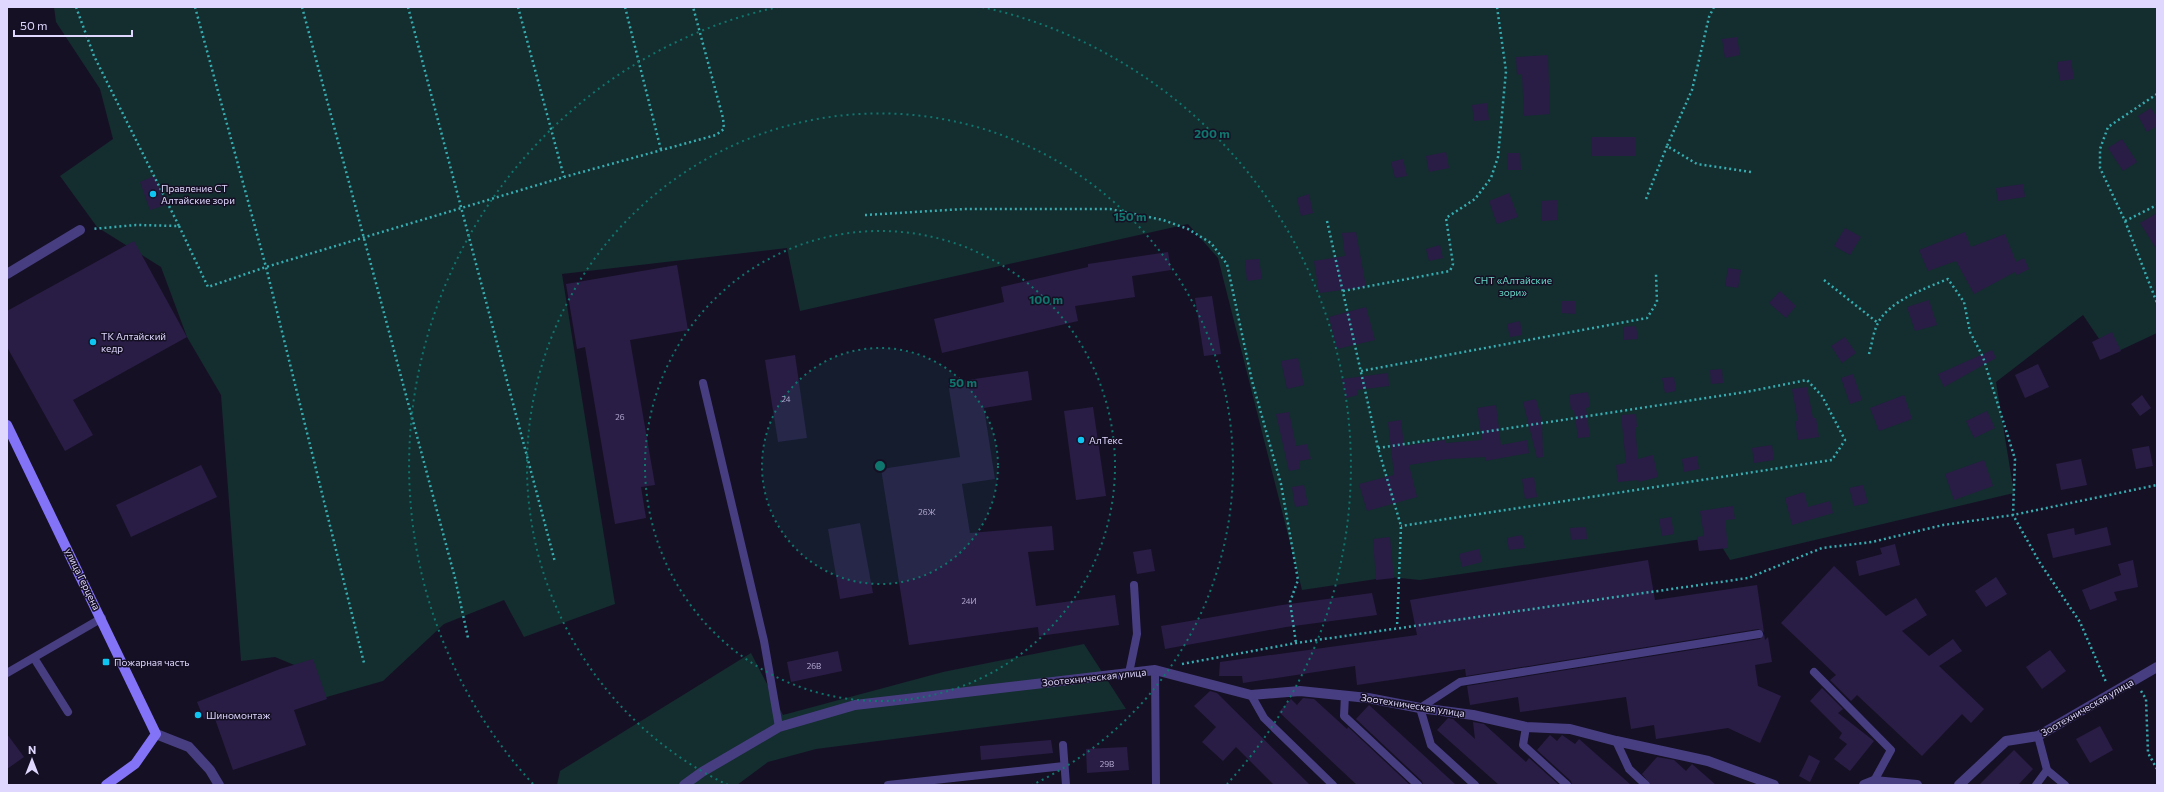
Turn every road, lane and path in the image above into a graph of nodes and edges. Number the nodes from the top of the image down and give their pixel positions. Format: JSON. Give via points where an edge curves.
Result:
{"nodes":[{"id":1,"x":76,"y":7,"type":"edge"},
{"id":2,"x":195,"y":7,"type":"edge"},
{"id":3,"x":302,"y":7,"type":"edge"},
{"id":4,"x":408,"y":7,"type":"edge"},
{"id":5,"x":518,"y":7,"type":"edge"},
{"id":6,"x":625,"y":7,"type":"edge"},
{"id":7,"x":692,"y":7,"type":"edge"},
{"id":8,"x":1497,"y":7,"type":"edge"},
{"id":9,"x":1714,"y":7,"type":"edge"},
{"id":10,"x":2157,"y":94,"type":"edge"},
{"id":11,"x":1667,"y":146,"type":"junction"},
{"id":12,"x":661,"y":150,"type":"junction"},
{"id":13,"x":1752,"y":172,"type":"dead end"},
{"id":14,"x":564,"y":177,"type":"junction"},
{"id":15,"x":1646,"y":199,"type":"dead end"},
{"id":16,"x":2157,"y":205,"type":"edge"},
{"id":17,"x":462,"y":208,"type":"junction"},
{"id":18,"x":865,"y":215,"type":"dead end"},
{"id":19,"x":1327,"y":221,"type":"dead end"},
{"id":20,"x":2125,"y":221,"type":"junction"},
{"id":21,"x":179,"y":226,"type":"junction"},
{"id":22,"x":80,"y":230,"type":"joint"},
{"id":23,"x":364,"y":238,"type":"junction"},
{"id":24,"x":266,"y":267,"type":"junction"},
{"id":25,"x":7,"y":274,"type":"edge"},
{"id":26,"x":1656,"y":274,"type":"dead end"},
{"id":27,"x":1824,"y":280,"type":"dead end"},
{"id":28,"x":1343,"y":291,"type":"junction"},
{"id":29,"x":2157,"y":303,"type":"edge"},
{"id":30,"x":1878,"y":323,"type":"junction"},
{"id":31,"x":1869,"y":354,"type":"dead end"},
{"id":32,"x":1361,"y":371,"type":"junction"},
{"id":33,"x":702,"y":383,"type":"dead end"},
{"id":34,"x":7,"y":424,"type":"edge"},
{"id":35,"x":1378,"y":448,"type":"junction"},
{"id":36,"x":2157,"y":485,"type":"edge"},
{"id":37,"x":2013,"y":514,"type":"junction"},
{"id":38,"x":1401,"y":526,"type":"junction"},
{"id":39,"x":555,"y":562,"type":"dead end"},
{"id":40,"x":1134,"y":585,"type":"dead end"},
{"id":41,"x":102,"y":618,"type":"junction"},
{"id":42,"x":1397,"y":627,"type":"junction"},
{"id":43,"x":1759,"y":634,"type":"dead end"},
{"id":44,"x":468,"y":638,"type":"dead end"},
{"id":45,"x":1296,"y":642,"type":"junction"},
{"id":46,"x":34,"y":658,"type":"junction"},
{"id":47,"x":364,"y":663,"type":"dead end"},
{"id":48,"x":1177,"y":665,"type":"dead end"},
{"id":49,"x":2157,"y":667,"type":"edge"},
{"id":50,"x":1155,"y":670,"type":"junction"},
{"id":51,"x":1814,"y":672,"type":"dead end"},
{"id":52,"x":7,"y":673,"type":"edge"},
{"id":53,"x":1129,"y":673,"type":"junction"},
{"id":54,"x":2134,"y":680,"type":"junction"},
{"id":55,"x":2110,"y":694,"type":"junction"},
{"id":56,"x":1251,"y":695,"type":"junction"},
{"id":57,"x":1345,"y":695,"type":"junction"},
{"id":58,"x":1420,"y":708,"type":"junction"},
{"id":59,"x":68,"y":712,"type":"dead end"},
{"id":60,"x":779,"y":727,"type":"junction"},
{"id":61,"x":1526,"y":727,"type":"junction"},
{"id":62,"x":156,"y":734,"type":"junction"},
{"id":63,"x":2038,"y":736,"type":"junction"},
{"id":64,"x":1616,"y":741,"type":"junction"},
{"id":65,"x":1063,"y":745,"type":"dead end"},
{"id":66,"x":1064,"y":766,"type":"junction"},
{"id":67,"x":2157,"y":769,"type":"edge"},
{"id":68,"x":2047,"y":770,"type":"junction"},
{"id":69,"x":1874,"y":781,"type":"junction"},
{"id":70,"x":106,"y":785,"type":"edge"},
{"id":71,"x":219,"y":785,"type":"edge"},
{"id":72,"x":684,"y":785,"type":"edge"},
{"id":73,"x":888,"y":785,"type":"edge"},
{"id":74,"x":1066,"y":785,"type":"edge"},
{"id":75,"x":1156,"y":785,"type":"edge"},
{"id":76,"x":1334,"y":785,"type":"edge"},
{"id":77,"x":1418,"y":785,"type":"edge"},
{"id":78,"x":1475,"y":785,"type":"edge"},
{"id":79,"x":1567,"y":785,"type":"edge"},
{"id":80,"x":1646,"y":785,"type":"edge"},
{"id":81,"x":1774,"y":785,"type":"edge"},
{"id":82,"x":1864,"y":785,"type":"edge"},
{"id":83,"x":1917,"y":785,"type":"edge"},
{"id":84,"x":1958,"y":785,"type":"edge"},
{"id":85,"x":2036,"y":785,"type":"edge"},
{"id":86,"x":2065,"y":785,"type":"edge"}],
"edges":[{"from":1,"to":21,"type":"path","via":[[94,56]]},
{"from":2,"to":24,"type":"path"},
{"from":3,"to":23,"type":"path"},
{"from":4,"to":17,"type":"path"},
{"from":5,"to":14,"type":"path"},
{"from":6,"to":12,"type":"path"},
{"from":7,"to":12,"type":"path","via":[[724,129],[716,135]]},
{"from":8,"to":28,"type":"path","via":[[1506,71],[1498,157],[1491,178],[1475,199],[1446,218],[1453,264],[1450,271]]},
{"from":9,"to":11,"type":"path","via":[[1709,17],[1692,90]]},
{"from":10,"to":20,"type":"path","via":[[2108,127],[2100,149],[2100,168]]},
{"from":11,"to":13,"type":"path","via":[[1697,164]]},
{"from":11,"to":15,"type":"path"},
{"from":12,"to":14,"type":"path"},
{"from":14,"to":17,"type":"path"},
{"from":16,"to":20,"type":"path"},
{"from":17,"to":23,"type":"path"},
{"from":17,"to":39,"type":"path"},
{"from":18,"to":45,"type":"path","via":[[964,209],[1110,209],[1163,220],[1188,229],[1211,243],[1226,264],[1252,381],[1280,484],[1298,580],[1290,602]]},
{"from":19,"to":28,"type":"path"},
{"from":20,"to":29,"type":"path"},
{"from":21,"to":22,"type":"path","via":[[136,225]]},
{"from":21,"to":24,"type":"path","via":[[208,287]]},
{"from":22,"to":25,"type":"street"},
{"from":23,"to":24,"type":"path"},
{"from":23,"to":44,"type":"path","via":[[455,578]]},
{"from":24,"to":47,"type":"path"},
{"from":26,"to":32,"type":"path","via":[[1657,302],[1647,318]]},
{"from":27,"to":30,"type":"path"},
{"from":28,"to":32,"type":"path"},
{"from":30,"to":31,"type":"path"},
{"from":30,"to":37,"type":"path","via":[[1891,308],[1917,291],[1948,279],[1964,302],[1970,332],[1983,357],[2015,459]]},
{"from":32,"to":35,"type":"path"},
{"from":33,"to":60,"type":"lane","via":[[764,641]]},
{"from":34,"to":41,"type":"street","name":"улица Герцена"},
{"from":35,"to":38,"type":"path"},
{"from":35,"to":38,"type":"path","via":[[1746,392],[1808,380],[1822,396],[1845,440],[1832,460]]},
{"from":36,"to":37,"type":"path"},
{"from":37,"to":42,"type":"path","via":[[1943,525],[1872,542],[1822,548],[1748,578]]},
{"from":37,"to":55,"type":"path","via":[[2040,563],[2080,622],[2102,669]]},
{"from":38,"to":42,"type":"path"},
{"from":40,"to":53,"type":"lane","via":[[1137,634]]},
{"from":41,"to":46,"type":"lane"},
{"from":41,"to":62,"type":"street","name":"улица Герцена"},
{"from":42,"to":45,"type":"path"},
{"from":43,"to":58,"type":"lane","via":[[1460,682]]},
{"from":45,"to":48,"type":"path"},
{"from":46,"to":52,"type":"lane"},
{"from":46,"to":59,"type":"lane"},
{"from":49,"to":54,"type":"street","name":"Зоотехническая улица"},
{"from":50,"to":53,"type":"street","name":"Зоотехническая улица"},
{"from":50,"to":56,"type":"street","name":"Зоотехническая улица"},
{"from":50,"to":75,"type":"lane"},
{"from":51,"to":69,"type":"lane","via":[[1890,750]]},
{"from":53,"to":60,"type":"street","name":"Зоотехническая улица","via":[[855,705]]},
{"from":54,"to":55,"type":"street","name":"Зоотехническая улица"},
{"from":54,"to":67,"type":"path","via":[[2146,699],[2148,753]]},
{"from":55,"to":63,"type":"street","name":"Зоотехническая улица"},
{"from":56,"to":57,"type":"street","name":"Зоотехническая улица","via":[[1300,691]]},
{"from":56,"to":76,"type":"lane","via":[[1264,718]]},
{"from":57,"to":58,"type":"street","name":"Зоотехническая улица"},
{"from":57,"to":77,"type":"lane","via":[[1344,716]]},
{"from":58,"to":61,"type":"street","name":"Зоотехническая улица","via":[[1473,715]]},
{"from":58,"to":78,"type":"lane","via":[[1431,745]]},
{"from":60,"to":72,"type":"street","name":"Зоотехническая улица"},
{"from":61,"to":64,"type":"street","name":"Зоотехническая улица","via":[[1570,729]]},
{"from":61,"to":79,"type":"lane","via":[[1523,745]]},
{"from":62,"to":70,"type":"street","via":[[135,764]]},
{"from":62,"to":71,"type":"street","via":[[189,747],[210,770]]},
{"from":63,"to":68,"type":"lane"},
{"from":63,"to":84,"type":"street","name":"Зоотехническая улица","via":[[2006,741]]},
{"from":64,"to":80,"type":"lane","via":[[1629,769]]},
{"from":64,"to":81,"type":"street","name":"Зоотехническая улица","via":[[1708,761]]},
{"from":65,"to":66,"type":"lane"},
{"from":66,"to":73,"type":"lane"},
{"from":66,"to":74,"type":"lane"},
{"from":68,"to":85,"type":"lane"},
{"from":68,"to":86,"type":"lane"},
{"from":69,"to":82,"type":"street"},
{"from":69,"to":83,"type":"street"}]}
